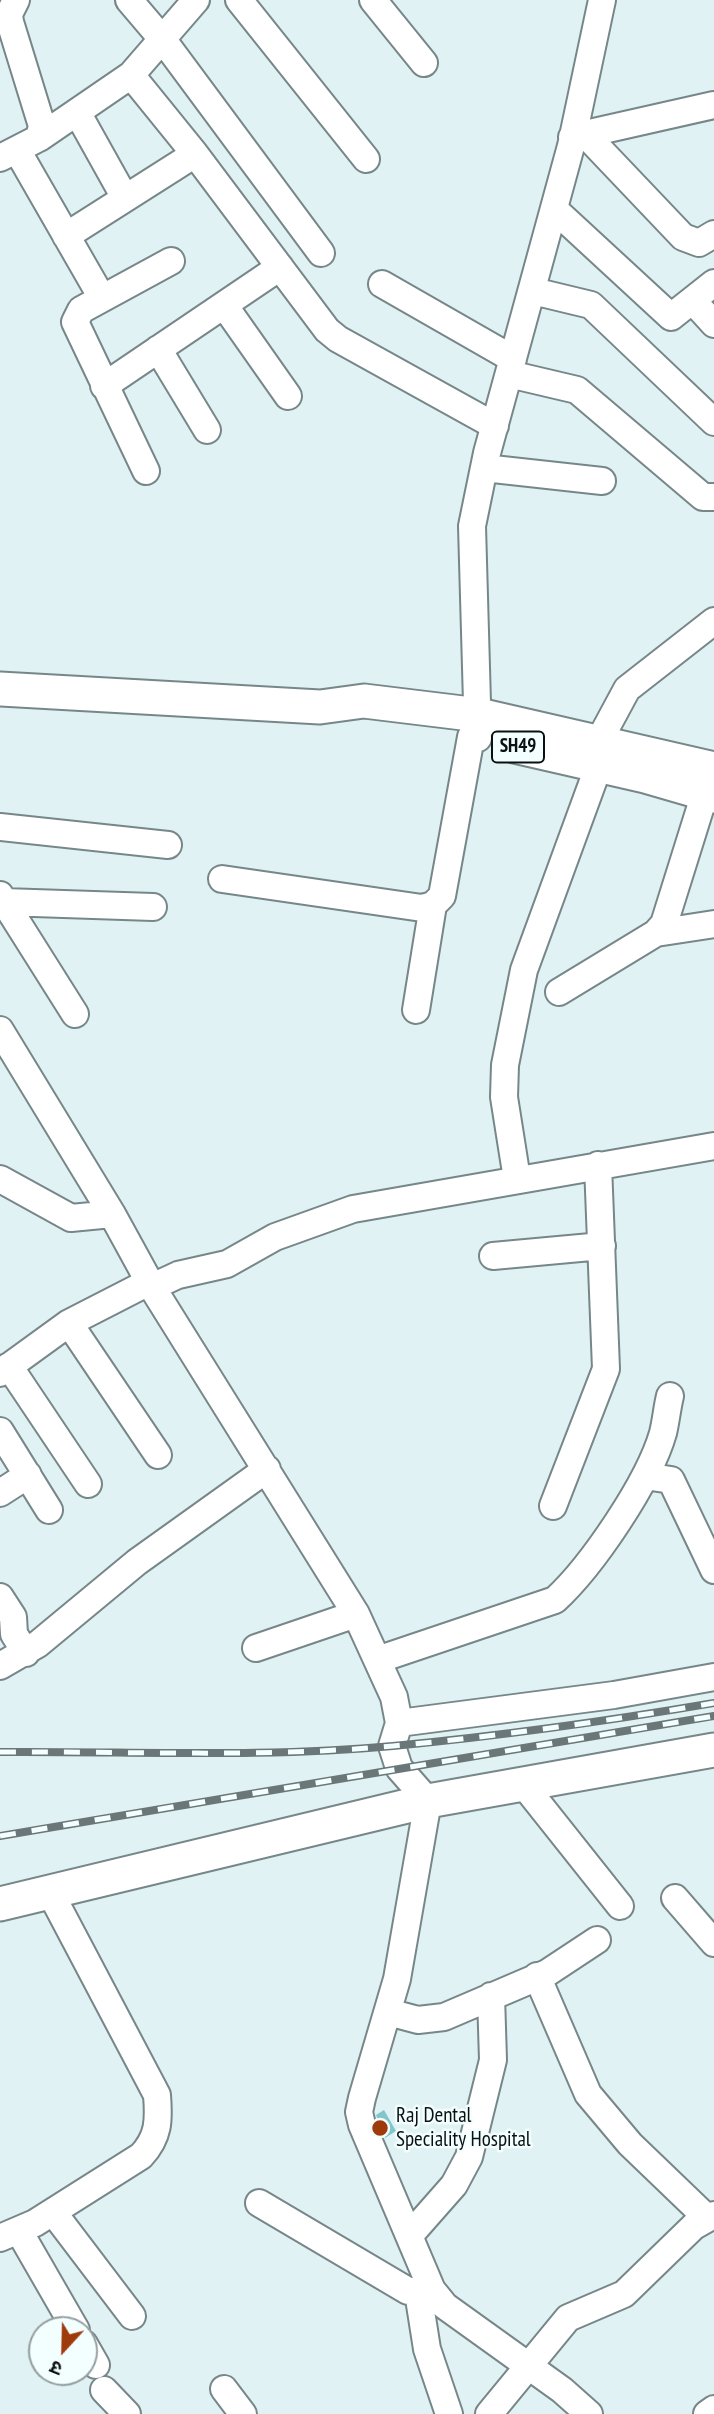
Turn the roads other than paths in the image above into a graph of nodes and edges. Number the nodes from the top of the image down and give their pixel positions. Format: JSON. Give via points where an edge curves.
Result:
{"nodes":[{"id":1,"x":16,"y":0,"type":"edge"},
{"id":2,"x":129,"y":0,"type":"edge"},
{"id":3,"x":196,"y":0,"type":"edge"},
{"id":4,"x":239,"y":0,"type":"edge"},
{"id":5,"x":373,"y":0,"type":"edge"},
{"id":6,"x":602,"y":0,"type":"edge"},
{"id":7,"x":163,"y":40,"type":"junction"},
{"id":8,"x":424,"y":63,"type":"dead end"},
{"id":9,"x":131,"y":75,"type":"junction"},
{"id":10,"x":714,"y":105,"type":"edge"},
{"id":11,"x":78,"y":111,"type":"junction"},
{"id":12,"x":579,"y":136,"type":"junction"},
{"id":13,"x":18,"y":149,"type":"edge"},
{"id":14,"x":195,"y":154,"type":"junction"},
{"id":15,"x":366,"y":159,"type":"dead end"},
{"id":16,"x":125,"y":198,"type":"junction"},
{"id":17,"x":554,"y":209,"type":"junction"},
{"id":18,"x":714,"y":234,"type":"edge"},
{"id":19,"x":66,"y":236,"type":"junction"},
{"id":20,"x":321,"y":253,"type":"dead end"},
{"id":21,"x":171,"y":261,"type":"dead end"},
{"id":22,"x":280,"y":267,"type":"junction"},
{"id":23,"x":714,"y":283,"type":"edge"},
{"id":24,"x":383,"y":284,"type":"dead end"},
{"id":25,"x":533,"y":291,"type":"junction"},
{"id":26,"x":102,"y":298,"type":"junction"},
{"id":27,"x":693,"y":301,"type":"junction"},
{"id":28,"x":224,"y":305,"type":"junction"},
{"id":29,"x":714,"y":324,"type":"edge"},
{"id":30,"x":158,"y":349,"type":"junction"},
{"id":31,"x":511,"y":366,"type":"junction"},
{"id":32,"x":104,"y":386,"type":"junction"},
{"id":33,"x":288,"y":396,"type":"dead end"},
{"id":34,"x":714,"y":422,"type":"edge"},
{"id":35,"x":495,"y":426,"type":"junction"},
{"id":36,"x":207,"y":430,"type":"dead end"},
{"id":37,"x":484,"y":468,"type":"junction"},
{"id":38,"x":146,"y":471,"type":"dead end"},
{"id":39,"x":602,"y":481,"type":"dead end"},
{"id":40,"x":714,"y":497,"type":"edge"},
{"id":41,"x":714,"y":621,"type":"edge"},
{"id":42,"x":0,"y":689,"type":"edge"},
{"id":43,"x":476,"y":730,"type":"junction"},
{"id":44,"x":599,"y":753,"type":"junction"},
{"id":45,"x":711,"y":786,"type":"edge"},
{"id":46,"x":0,"y":827,"type":"edge"},
{"id":47,"x":168,"y":845,"type":"dead end"},
{"id":48,"x":222,"y":879,"type":"dead end"},
{"id":49,"x":2,"y":898,"type":"edge"},
{"id":50,"x":433,"y":905,"type":"junction"},
{"id":51,"x":153,"y":907,"type":"dead end"},
{"id":52,"x":714,"y":924,"type":"edge"},
{"id":53,"x":656,"y":933,"type":"junction"},
{"id":54,"x":559,"y":992,"type":"dead end"},
{"id":55,"x":416,"y":1010,"type":"dead end"},
{"id":56,"x":75,"y":1014,"type":"dead end"},
{"id":57,"x":0,"y":1030,"type":"edge"},
{"id":58,"x":714,"y":1146,"type":"edge"},
{"id":59,"x":598,"y":1165,"type":"junction"},
{"id":60,"x":517,"y":1179,"type":"junction"},
{"id":61,"x":0,"y":1180,"type":"edge"},
{"id":62,"x":112,"y":1214,"type":"junction"},
{"id":63,"x":602,"y":1246,"type":"junction"},
{"id":64,"x":493,"y":1256,"type":"dead end"},
{"id":65,"x":151,"y":1284,"type":"junction"},
{"id":66,"x":69,"y":1323,"type":"junction"},
{"id":67,"x":5,"y":1370,"type":"edge"},
{"id":68,"x":670,"y":1396,"type":"dead end"},
{"id":69,"x":0,"y":1431,"type":"edge"},
{"id":70,"x":158,"y":1455,"type":"dead end"},
{"id":71,"x":267,"y":1469,"type":"junction"},
{"id":72,"x":27,"y":1475,"type":"junction"},
{"id":73,"x":645,"y":1476,"type":"junction"},
{"id":74,"x":88,"y":1484,"type":"dead end"},
{"id":75,"x":0,"y":1493,"type":"edge"},
{"id":76,"x":553,"y":1506,"type":"dead end"},
{"id":77,"x":49,"y":1510,"type":"dead end"},
{"id":78,"x":714,"y":1570,"type":"edge"},
{"id":79,"x":0,"y":1597,"type":"edge"},
{"id":80,"x":356,"y":1614,"type":"junction"},
{"id":81,"x":256,"y":1648,"type":"dead end"},
{"id":82,"x":26,"y":1653,"type":"junction"},
{"id":83,"x":377,"y":1660,"type":"junction"},
{"id":84,"x":0,"y":1666,"type":"edge"},
{"id":85,"x":714,"y":1677,"type":"edge"},
{"id":86,"x":400,"y":1723,"type":"junction"},
{"id":87,"x":714,"y":1750,"type":"edge"},
{"id":88,"x":523,"y":1784,"type":"junction"},
{"id":89,"x":429,"y":1801,"type":"junction"},
{"id":90,"x":50,"y":1892,"type":"junction"},
{"id":91,"x":675,"y":1898,"type":"dead end"},
{"id":92,"x":0,"y":1905,"type":"edge"},
{"id":93,"x":620,"y":1906,"type":"dead end"},
{"id":94,"x":597,"y":1940,"type":"dead end"},
{"id":95,"x":714,"y":1940,"type":"edge"},
{"id":96,"x":537,"y":1976,"type":"junction"},
{"id":97,"x":491,"y":1996,"type":"junction"},
{"id":98,"x":388,"y":2012,"type":"junction"},
{"id":99,"x":259,"y":2203,"type":"dead end"},
{"id":100,"x":53,"y":2212,"type":"junction"},
{"id":101,"x":711,"y":2217,"type":"edge"},
{"id":102,"x":9,"y":2235,"type":"edge"},
{"id":103,"x":410,"y":2235,"type":"junction"},
{"id":104,"x":425,"y":2291,"type":"junction"},
{"id":105,"x":66,"y":2316,"type":"edge"},
{"id":106,"x":132,"y":2316,"type":"dead end"},
{"id":107,"x":530,"y":2366,"type":"junction"},
{"id":108,"x":224,"y":2389,"type":"dead end"},
{"id":109,"x":104,"y":2390,"type":"dead end"},
{"id":110,"x":714,"y":2409,"type":"edge"},
{"id":111,"x":440,"y":2410,"type":"edge"},
{"id":112,"x":127,"y":2414,"type":"edge"},
{"id":113,"x":243,"y":2414,"type":"edge"},
{"id":114,"x":489,"y":2414,"type":"edge"},
{"id":115,"x":589,"y":2414,"type":"edge"},
{"id":116,"x":707,"y":2414,"type":"edge"}],
"edges":[{"from":1,"to":13,"type":"street","via":[[10,22],[42,125]]},
{"from":2,"to":7,"type":"street"},
{"from":3,"to":7,"type":"street"},
{"from":4,"to":15,"type":"street"},
{"from":5,"to":8,"type":"street"},
{"from":6,"to":12,"type":"street"},
{"from":7,"to":9,"type":"street"},
{"from":7,"to":20,"type":"street"},
{"from":9,"to":11,"type":"street"},
{"from":9,"to":14,"type":"street"},
{"from":10,"to":12,"type":"street"},
{"from":11,"to":13,"type":"street"},
{"from":11,"to":16,"type":"street"},
{"from":12,"to":17,"type":"street"},
{"from":12,"to":18,"type":"street","via":[[683,237],[699,243]]},
{"from":13,"to":19,"type":"street"},
{"from":14,"to":16,"type":"street"},
{"from":14,"to":22,"type":"street"},
{"from":16,"to":19,"type":"street"},
{"from":17,"to":25,"type":"street"},
{"from":17,"to":27,"type":"street","via":[[666,315],[675,317]]},
{"from":19,"to":26,"type":"street"},
{"from":21,"to":26,"type":"street"},
{"from":22,"to":28,"type":"street"},
{"from":22,"to":35,"type":"street","via":[[338,339]]},
{"from":23,"to":27,"type":"street"},
{"from":24,"to":31,"type":"street"},
{"from":25,"to":31,"type":"street"},
{"from":25,"to":34,"type":"street","via":[[590,305]]},
{"from":26,"to":32,"type":"street","via":[[81,310],[75,322]]},
{"from":27,"to":29,"type":"street"},
{"from":28,"to":30,"type":"street"},
{"from":28,"to":33,"type":"street"},
{"from":30,"to":32,"type":"street"},
{"from":30,"to":36,"type":"street"},
{"from":31,"to":35,"type":"street"},
{"from":31,"to":40,"type":"street","via":[[577,390],[703,497]]},
{"from":32,"to":38,"type":"street"},
{"from":35,"to":37,"type":"street"},
{"from":37,"to":39,"type":"street"},
{"from":37,"to":43,"type":"street","via":[[472,526]]},
{"from":41,"to":44,"type":"street","via":[[627,689]]},
{"from":42,"to":43,"type":"main road","number":"SH49","via":[[320,707],[364,701]]},
{"from":43,"to":44,"type":"main road","number":"SH49"},
{"from":43,"to":50,"type":"street","via":[[442,895]]},
{"from":44,"to":45,"type":"main road","number":"SH49"},
{"from":44,"to":60,"type":"street","via":[[524,970],[505,1065],[504,1097]]},
{"from":45,"to":53,"type":"street","via":[[669,912]]},
{"from":46,"to":47,"type":"street"},
{"from":48,"to":50,"type":"street","via":[[422,908]]},
{"from":49,"to":51,"type":"street"},
{"from":49,"to":56,"type":"street"},
{"from":50,"to":55,"type":"street"},
{"from":52,"to":53,"type":"street"},
{"from":53,"to":54,"type":"street"},
{"from":57,"to":62,"type":"street"},
{"from":58,"to":59,"type":"street"},
{"from":59,"to":60,"type":"street"},
{"from":59,"to":63,"type":"street"},
{"from":60,"to":65,"type":"street","via":[[353,1209],[275,1237],[228,1264]]},
{"from":61,"to":62,"type":"street","via":[[71,1218]]},
{"from":62,"to":65,"type":"street"},
{"from":63,"to":64,"type":"street"},
{"from":63,"to":76,"type":"street","via":[[606,1369]]},
{"from":65,"to":66,"type":"street"},
{"from":65,"to":71,"type":"street"},
{"from":66,"to":67,"type":"street"},
{"from":66,"to":70,"type":"street"},
{"from":67,"to":74,"type":"street"},
{"from":68,"to":73,"type":"street","via":[[662,1434]]},
{"from":69,"to":72,"type":"street"},
{"from":71,"to":80,"type":"street"},
{"from":71,"to":82,"type":"street","via":[[137,1563]]},
{"from":72,"to":75,"type":"street"},
{"from":72,"to":77,"type":"street"},
{"from":73,"to":78,"type":"street","via":[[671,1480]]},
{"from":73,"to":83,"type":"street","via":[[575,1582],[555,1600]]},
{"from":79,"to":82,"type":"street","via":[[13,1616],[14,1634]]},
{"from":80,"to":81,"type":"street"},
{"from":80,"to":83,"type":"street"},
{"from":82,"to":84,"type":"street"},
{"from":83,"to":86,"type":"street"},
{"from":85,"to":86,"type":"street"},
{"from":86,"to":89,"type":"street","via":[[392,1746],[399,1768]]},
{"from":87,"to":88,"type":"main road"},
{"from":88,"to":89,"type":"main road"},
{"from":88,"to":93,"type":"street"},
{"from":89,"to":90,"type":"main road"},
{"from":89,"to":98,"type":"street"},
{"from":90,"to":92,"type":"main road"},
{"from":90,"to":100,"type":"street","via":[[157,2095],[159,2120],[154,2142],[141,2156]]},
{"from":91,"to":95,"type":"street"},
{"from":94,"to":96,"type":"street"},
{"from":96,"to":97,"type":"street"},
{"from":96,"to":101,"type":"street","via":[[588,2094],[630,2144]]},
{"from":97,"to":98,"type":"street","via":[[431,2021]]},
{"from":97,"to":103,"type":"street","via":[[493,2060],[469,2157],[454,2185]]},
{"from":98,"to":103,"type":"street","via":[[359,2112]]},
{"from":99,"to":104,"type":"street","via":[[408,2291]]},
{"from":100,"to":102,"type":"street"},
{"from":100,"to":106,"type":"street"},
{"from":101,"to":107,"type":"street","via":[[694,2226],[624,2294],[569,2319]]},
{"from":102,"to":105,"type":"street"},
{"from":103,"to":104,"type":"street"},
{"from":104,"to":107,"type":"street"},
{"from":104,"to":111,"type":"street","via":[[427,2349]]},
{"from":107,"to":114,"type":"street"},
{"from":107,"to":115,"type":"street"},
{"from":108,"to":113,"type":"street"},
{"from":109,"to":112,"type":"street"},
{"from":110,"to":116,"type":"street"}]}
